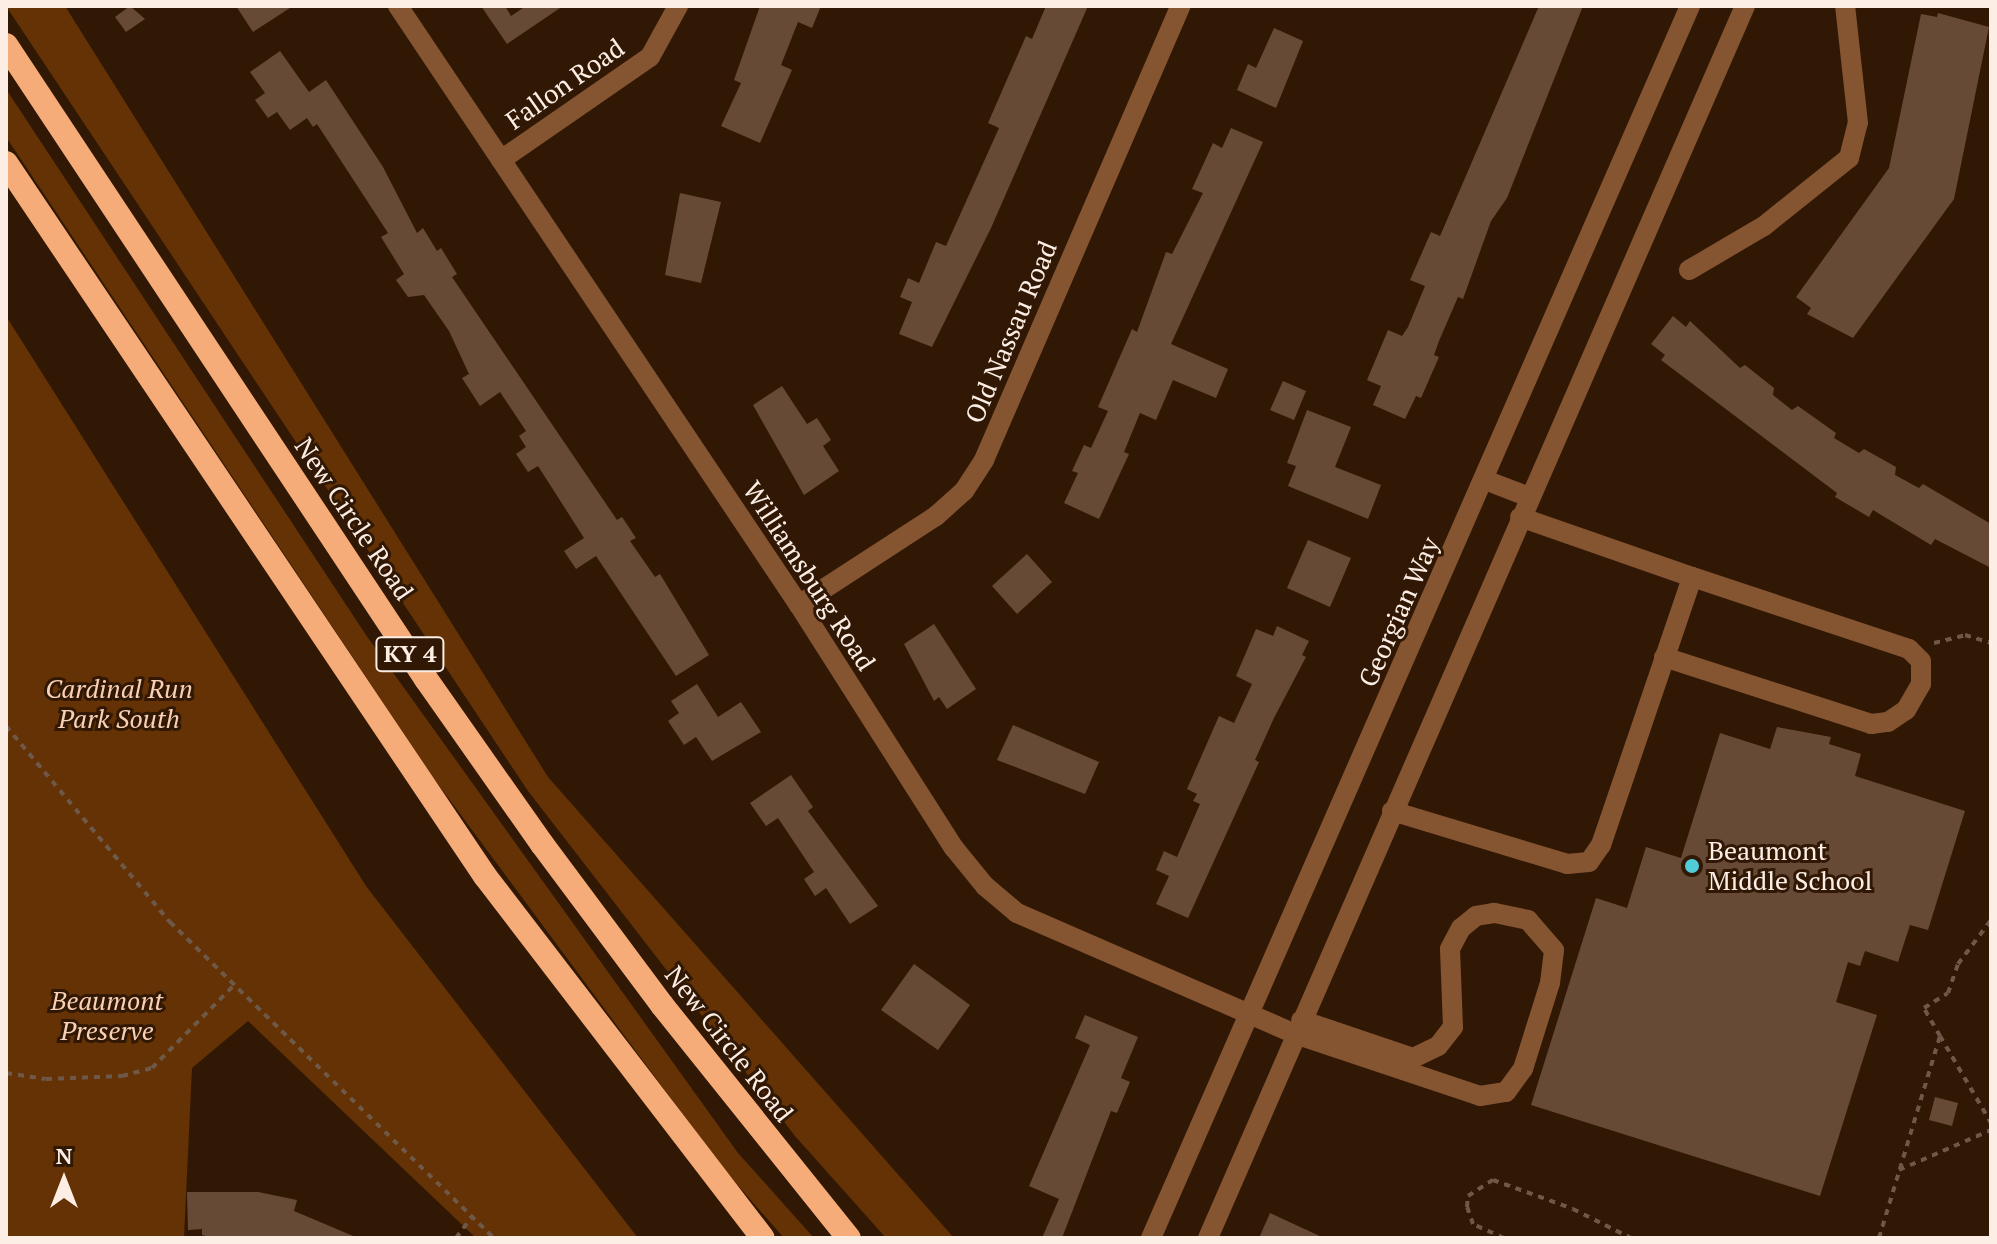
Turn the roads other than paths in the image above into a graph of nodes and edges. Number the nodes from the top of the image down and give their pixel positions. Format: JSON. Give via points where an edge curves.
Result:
{"nodes":[{"id":1,"x":398,"y":6,"type":"edge"},
{"id":2,"x":678,"y":6,"type":"edge"},
{"id":3,"x":1180,"y":6,"type":"edge"},
{"id":4,"x":1690,"y":6,"type":"edge"},
{"id":5,"x":1745,"y":6,"type":"edge"},
{"id":6,"x":1845,"y":6,"type":"edge"},
{"id":7,"x":6,"y":45,"type":"edge"},
{"id":8,"x":501,"y":160,"type":"junction"},
{"id":9,"x":6,"y":163,"type":"edge"},
{"id":10,"x":1689,"y":270,"type":"dead end"},
{"id":11,"x":1485,"y":480,"type":"junction"},
{"id":12,"x":1529,"y":497,"type":"junction"},
{"id":13,"x":1520,"y":517,"type":"junction"},
{"id":14,"x":1692,"y":577,"type":"junction"},
{"id":15,"x":799,"y":605,"type":"junction"},
{"id":16,"x":1664,"y":657,"type":"junction"},
{"id":17,"x":1392,"y":811,"type":"junction"},
{"id":18,"x":1250,"y":1016,"type":"junction"},
{"id":19,"x":1298,"y":1027,"type":"junction"},
{"id":20,"x":763,"y":1238,"type":"edge"},
{"id":21,"x":849,"y":1238,"type":"edge"},
{"id":22,"x":1151,"y":1238,"type":"edge"},
{"id":23,"x":1208,"y":1238,"type":"edge"}],
"edges":[{"from":1,"to":8,"type":"street","name":"Williamsburg Road"},
{"from":2,"to":8,"type":"street","name":"Fallon Road","via":[[650,57]]},
{"from":3,"to":15,"type":"street","name":"Old Nassau Road","via":[[984,460],[964,491],[936,516]]},
{"from":4,"to":11,"type":"street","name":"Georgian Way"},
{"from":5,"to":12,"type":"street"},
{"from":6,"to":10,"type":"street","via":[[1858,123],[1849,158],[1764,226]]},
{"from":7,"to":21,"type":"highway","name":"New Circle Road","number":"KY 4","via":[[542,844],[662,1005]]},
{"from":8,"to":15,"type":"street","name":"Williamsburg Road"},
{"from":9,"to":20,"type":"highway","number":"KY 4","via":[[485,876]]},
{"from":11,"to":12,"type":"street"},
{"from":11,"to":18,"type":"street","name":"Georgian Way"},
{"from":12,"to":13,"type":"street"},
{"from":13,"to":14,"type":"street"},
{"from":13,"to":17,"type":"street"},
{"from":14,"to":16,"type":"street"},
{"from":14,"to":16,"type":"street","via":[[1909,649],[1921,661],[1921,684],[1906,710],[1888,722],[1871,724]]},
{"from":15,"to":18,"type":"street","name":"Williamsburg Road","via":[[954,848],[985,886],[1017,913]]},
{"from":16,"to":17,"type":"street","via":[[1601,845],[1589,862],[1567,864]]},
{"from":17,"to":19,"type":"street"},
{"from":18,"to":19,"type":"street","name":"Williamsburg Road"},
{"from":18,"to":22,"type":"street","name":"Georgian Way"},
{"from":19,"to":19,"type":"street","via":[[1480,1096],[1506,1092],[1523,1069],[1550,983],[1554,950],[1528,920],[1494,913],[1476,916],[1450,949],[1453,1027],[1438,1046],[1413,1058]]},
{"from":19,"to":23,"type":"street"}]}
